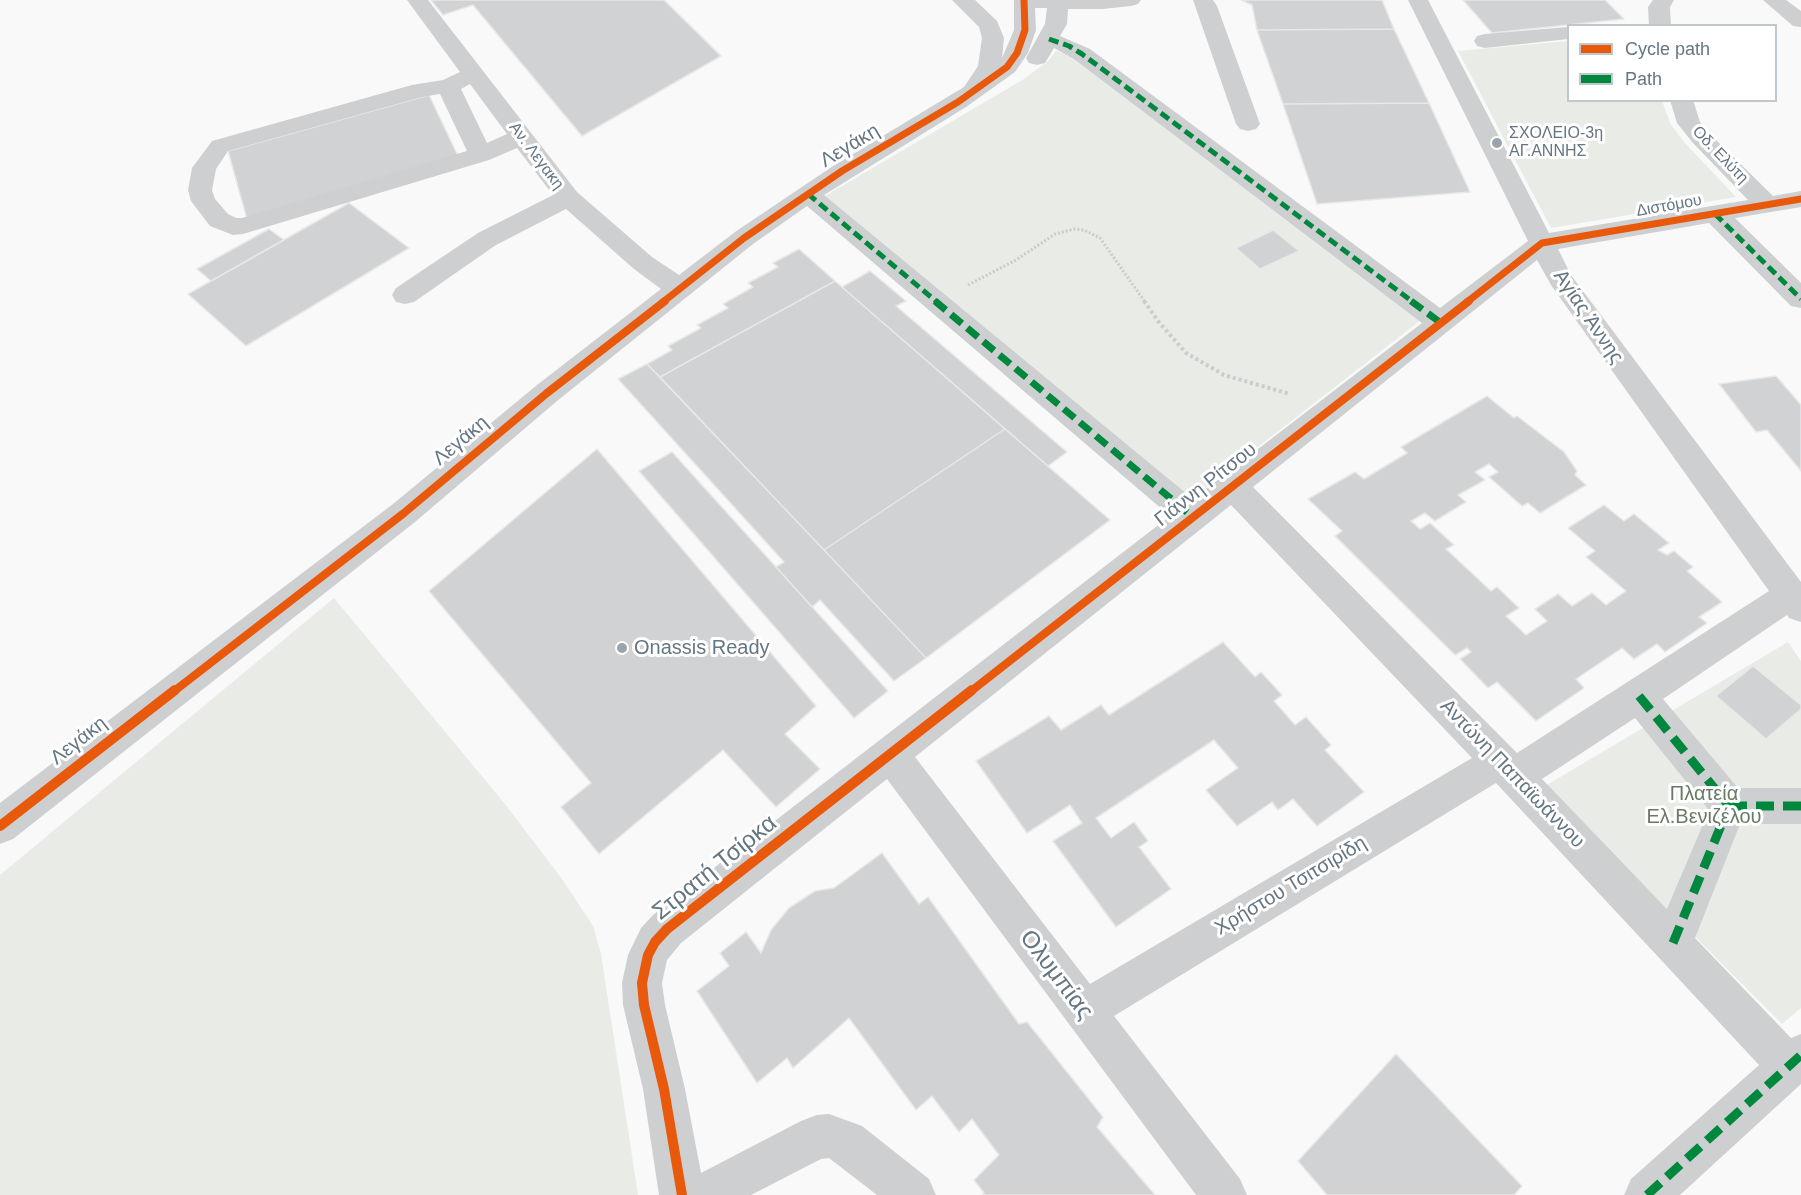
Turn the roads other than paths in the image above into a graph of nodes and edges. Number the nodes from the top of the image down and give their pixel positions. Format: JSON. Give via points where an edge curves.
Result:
{"nodes":[{"id":1,"x":417,"y":0,"type":"edge"},
{"id":2,"x":962,"y":0,"type":"edge"},
{"id":3,"x":1131,"y":0,"type":"edge"},
{"id":4,"x":1203,"y":0,"type":"edge"},
{"id":5,"x":1418,"y":0,"type":"edge"},
{"id":6,"x":1664,"y":0,"type":"edge"},
{"id":7,"x":1773,"y":0,"type":"edge"},
{"id":8,"x":1020,"y":1,"type":"edge"},
{"id":9,"x":1057,"y":1,"type":"edge"},
{"id":10,"x":1801,"y":21,"type":"edge"},
{"id":11,"x":1659,"y":24,"type":"edge"},
{"id":12,"x":1567,"y":33,"type":"edge"},
{"id":13,"x":1049,"y":39,"type":"junction"},
{"id":14,"x":1485,"y":41,"type":"dead end"},
{"id":15,"x":474,"y":74,"type":"junction"},
{"id":16,"x":448,"y":86,"type":"junction"},
{"id":17,"x":958,"y":102,"type":"junction"},
{"id":18,"x":1682,"y":102,"type":"edge"},
{"id":19,"x":1248,"y":124,"type":"dead end"},
{"id":20,"x":521,"y":137,"type":"junction"},
{"id":21,"x":481,"y":155,"type":"junction"},
{"id":22,"x":808,"y":194,"type":"junction"},
{"id":23,"x":568,"y":198,"type":"junction"},
{"id":24,"x":1801,"y":199,"type":"edge"},
{"id":25,"x":1768,"y":205,"type":"junction"},
{"id":26,"x":1715,"y":214,"type":"junction"},
{"id":27,"x":1542,"y":243,"type":"junction"},
{"id":28,"x":679,"y":288,"type":"junction"},
{"id":29,"x":405,"y":295,"type":"dead end"},
{"id":30,"x":1801,"y":299,"type":"edge"},
{"id":31,"x":1441,"y":323,"type":"junction"},
{"id":32,"x":1233,"y":487,"type":"junction"},
{"id":33,"x":1194,"y":518,"type":"junction"},
{"id":34,"x":1796,"y":601,"type":"edge"},
{"id":35,"x":1639,"y":696,"type":"junction"},
{"id":36,"x":890,"y":753,"type":"junction"},
{"id":37,"x":1507,"y":768,"type":"junction"},
{"id":38,"x":1729,"y":806,"type":"junction"},
{"id":39,"x":1801,"y":806,"type":"edge"},
{"id":40,"x":0,"y":826,"type":"edge"},
{"id":41,"x":1673,"y":943,"type":"junction"},
{"id":42,"x":1083,"y":1011,"type":"junction"},
{"id":43,"x":1795,"y":1060,"type":"edge"},
{"id":44,"x":682,"y":1195,"type":"edge"},
{"id":45,"x":705,"y":1195,"type":"edge"},
{"id":46,"x":913,"y":1195,"type":"edge"},
{"id":47,"x":1224,"y":1195,"type":"edge"},
{"id":48,"x":1647,"y":1195,"type":"edge"}],
"edges":[{"from":1,"to":15,"type":"street","name":"Αν. Λεγακη"},
{"from":2,"to":17,"type":"street","via":[[989,26],[993,51],[989,67]]},
{"from":3,"to":9,"type":"street"},
{"from":4,"to":19,"type":"street"},
{"from":5,"to":27,"type":"street","name":"Αγίας Άννης"},
{"from":6,"to":11,"type":"street","via":[[1659,7]]},
{"from":7,"to":10,"type":"street"},
{"from":8,"to":9,"type":"street"},
{"from":8,"to":17,"type":"street","via":[[1025,30],[1013,59]]},
{"from":9,"to":13,"type":"street","via":[[1056,24]]},
{"from":12,"to":14,"type":"street"},
{"from":13,"to":17,"type":"street","via":[[1021,72]]},
{"from":13,"to":31,"type":"street","via":[[1082,54]]},
{"from":15,"to":16,"type":"street"},
{"from":15,"to":20,"type":"street","name":"Αν. Λεγακη"},
{"from":16,"to":21,"type":"street"},
{"from":16,"to":21,"type":"street","via":[[420,90],[220,146],[204,168],[200,190],[203,201],[219,220],[243,226]]},
{"from":17,"to":22,"type":"street","name":"Λεγάκη"},
{"from":18,"to":25,"type":"street","name":"Οδ. Ελύτη","via":[[1689,123],[1701,138]]},
{"from":20,"to":21,"type":"street"},
{"from":20,"to":23,"type":"street","name":"Αν. Λεγακη"},
{"from":22,"to":28,"type":"street","name":"Λεγάκη"},
{"from":22,"to":33,"type":"street"},
{"from":23,"to":28,"type":"street","name":"Αν. Λεγακη","via":[[628,251]]},
{"from":23,"to":29,"type":"street","via":[[487,239]]},
{"from":24,"to":25,"type":"street","name":"Διστόμου"},
{"from":25,"to":26,"type":"street","name":"Διστόμου"},
{"from":26,"to":27,"type":"street","name":"Διστόμου"},
{"from":26,"to":30,"type":"street"},
{"from":27,"to":31,"type":"street","name":"Γιάννη Ρίτσου"},
{"from":27,"to":34,"type":"street","name":"Αγίας Άννης","via":[[1560,279],[1588,320]]},
{"from":28,"to":40,"type":"street","name":"Λεγάκη","via":[[404,513]]},
{"from":31,"to":32,"type":"street","name":"Γιάννη Ρίτσου"},
{"from":32,"to":33,"type":"street","name":"Γιάννη Ρίτσου"},
{"from":32,"to":37,"type":"street","name":"Αντώνη Παπαϊωάννου"},
{"from":33,"to":36,"type":"street","name":"Γιάννη Ρίτσου"},
{"from":34,"to":35,"type":"street","name":"Χρήστου Τσιτσιρίδη"},
{"from":35,"to":37,"type":"street","name":"Χρήστου Τσιτσιρίδη"},
{"from":35,"to":38,"type":"street"},
{"from":36,"to":42,"type":"street","name":"Ολυμπίας"},
{"from":36,"to":44,"type":"street","name":"Στρατή Τσίρκα","via":[[668,929],[648,955],[642,982],[644,1005],[664,1089]]},
{"from":37,"to":41,"type":"street","name":"Αντώνη Παπαϊωάννου"},
{"from":37,"to":42,"type":"street","name":"Χρήστου Τσιτσιρίδη"},
{"from":38,"to":39,"type":"street"},
{"from":38,"to":41,"type":"street"},
{"from":41,"to":43,"type":"street","name":"Αντώνη Παπαϊωάννου"},
{"from":42,"to":47,"type":"street","name":"Ολυμπίας"},
{"from":43,"to":48,"type":"street"},
{"from":45,"to":46,"type":"street","via":[[817,1137],[829,1136],[846,1142]]}]}
